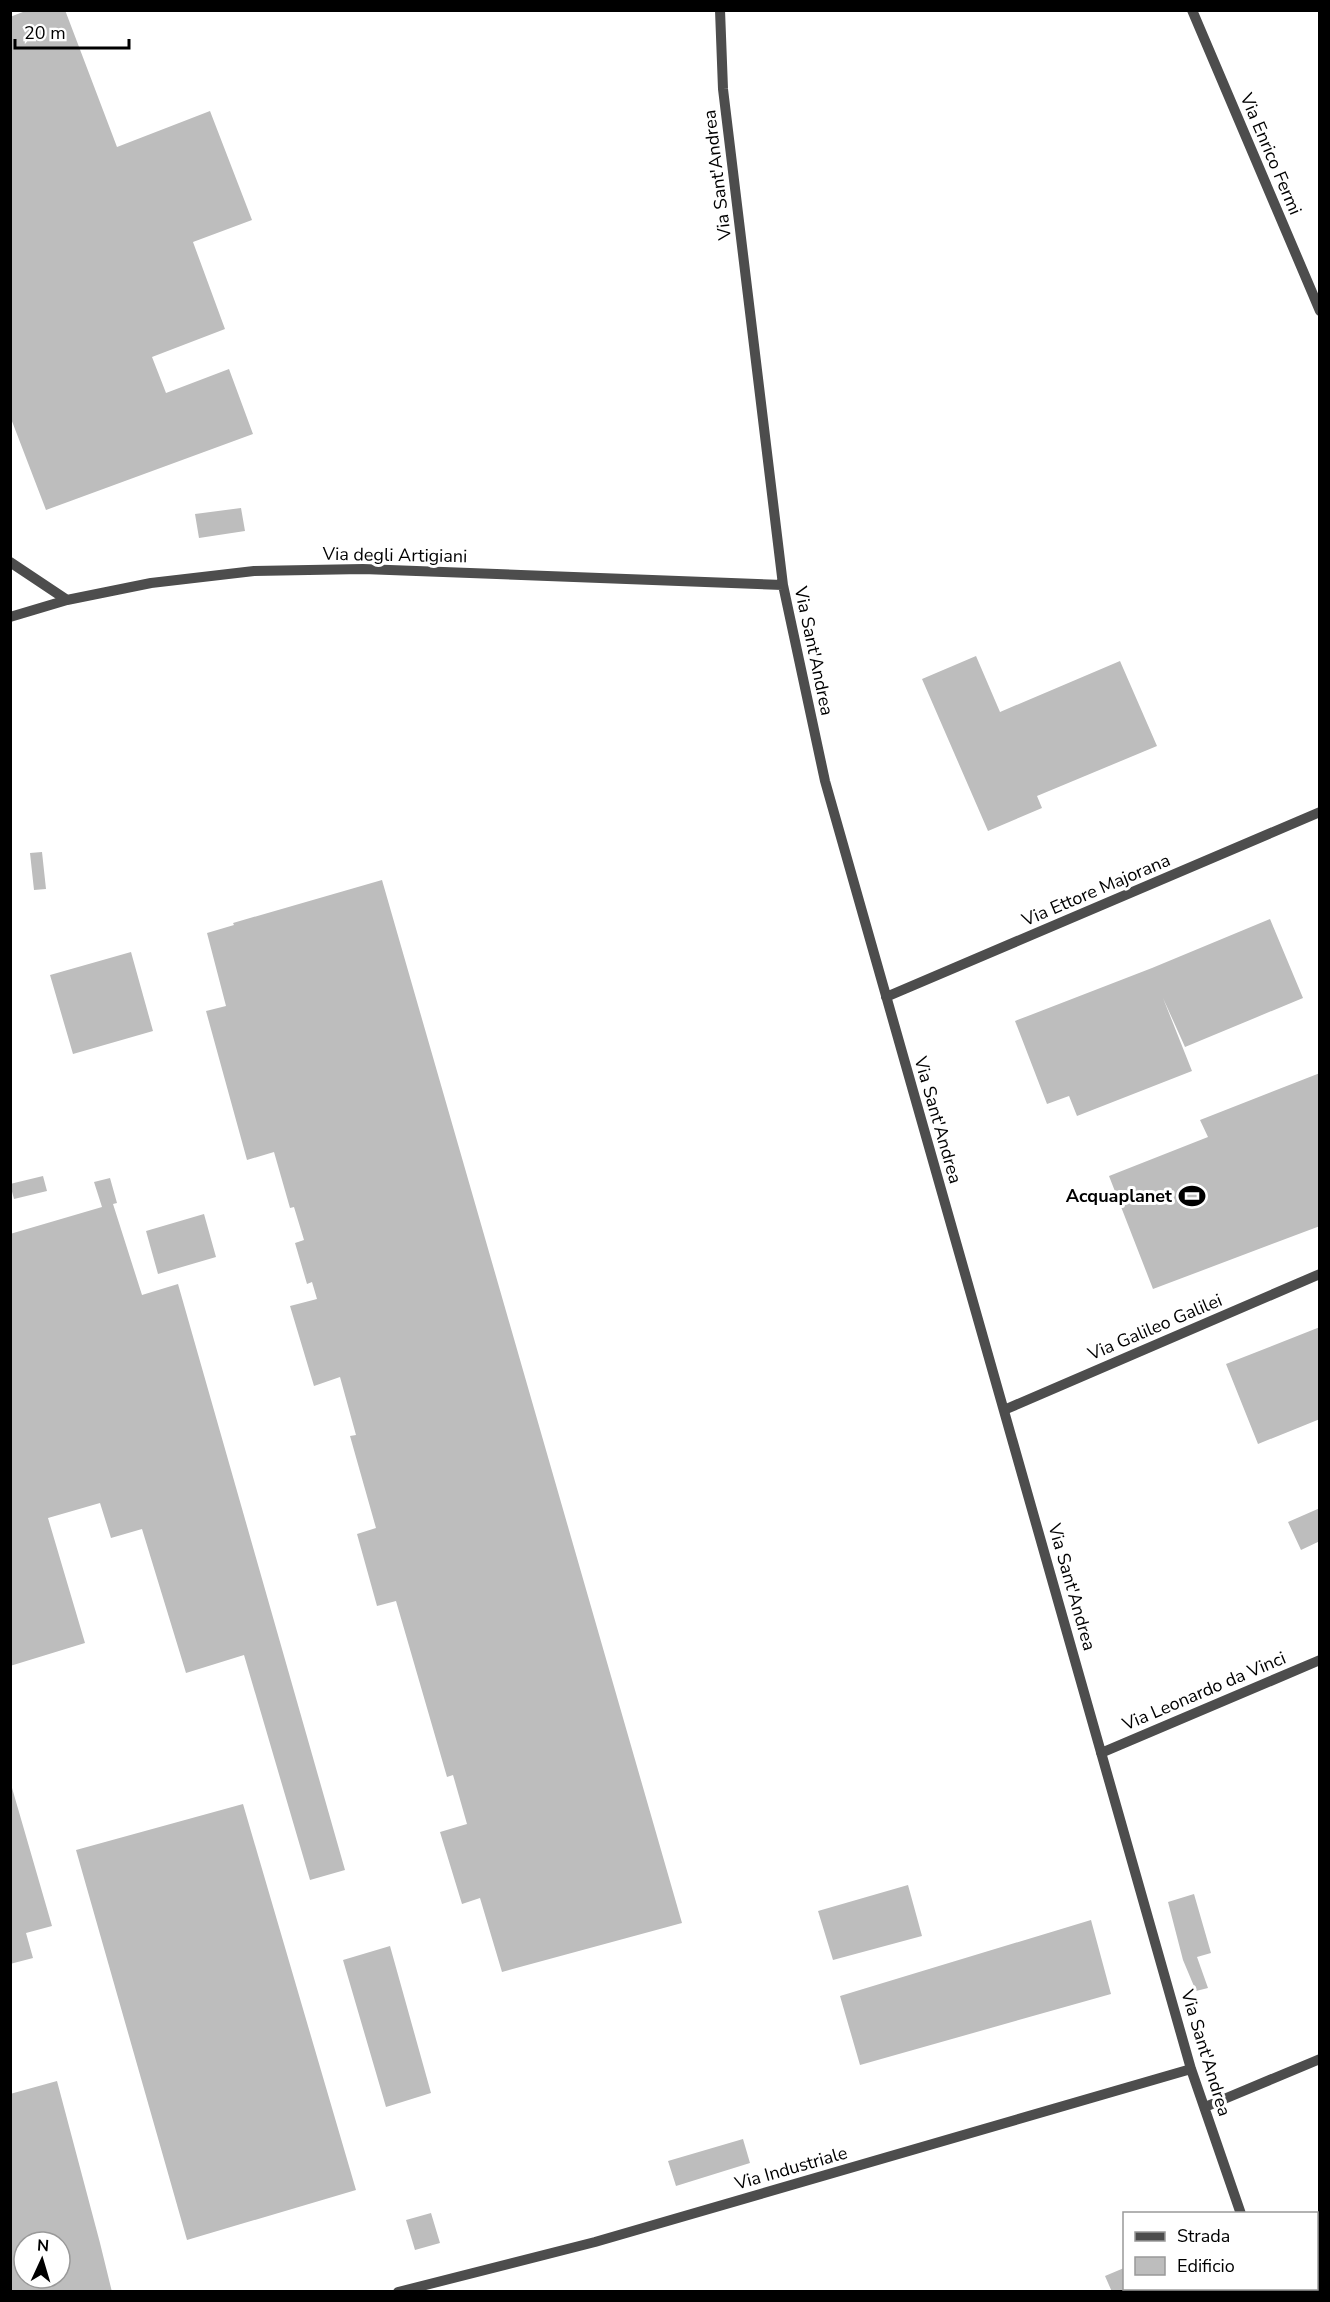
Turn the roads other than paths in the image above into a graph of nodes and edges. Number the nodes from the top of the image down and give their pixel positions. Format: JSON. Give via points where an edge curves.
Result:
{"nodes":[{"id":1,"x":720,"y":10,"type":"edge"},
{"id":2,"x":1192,"y":10,"type":"edge"},
{"id":3,"x":1320,"y":311,"type":"edge"},
{"id":4,"x":10,"y":562,"type":"edge"},
{"id":5,"x":783,"y":585,"type":"junction"},
{"id":6,"x":67,"y":600,"type":"junction"},
{"id":7,"x":10,"y":617,"type":"edge"},
{"id":8,"x":1320,"y":813,"type":"edge"},
{"id":9,"x":886,"y":998,"type":"junction"},
{"id":10,"x":1320,"y":1274,"type":"edge"},
{"id":11,"x":1004,"y":1410,"type":"junction"},
{"id":12,"x":1320,"y":1660,"type":"edge"},
{"id":13,"x":1101,"y":1753,"type":"junction"},
{"id":14,"x":1320,"y":2059,"type":"edge"},
{"id":15,"x":1191,"y":2069,"type":"junction"},
{"id":16,"x":1205,"y":2107,"type":"junction"},
{"id":17,"x":1240,"y":2212,"type":"edge"},
{"id":18,"x":398,"y":2292,"type":"edge"}],
"edges":[{"from":1,"to":5,"type":"street","name":"Via Sant'Andrea","via":[[723,89]]},
{"from":2,"to":3,"type":"street","name":"Via Enrico Fermi"},
{"from":4,"to":6,"type":"street"},
{"from":5,"to":6,"type":"street","name":"Via degli Artigiani","via":[[363,569],[254,571],[151,583]]},
{"from":5,"to":9,"type":"street","name":"Via Sant'Andrea","via":[[825,781]]},
{"from":6,"to":7,"type":"street","name":"Via degli Artigiani"},
{"from":8,"to":9,"type":"street","name":"Via Ettore Majorana"},
{"from":9,"to":11,"type":"street","name":"Via Sant'Andrea"},
{"from":10,"to":11,"type":"street","name":"Via Galileo Galilei"},
{"from":11,"to":13,"type":"street","name":"Via Sant'Andrea"},
{"from":12,"to":13,"type":"street","name":"Via Leonardo da Vinci"},
{"from":13,"to":15,"type":"street","name":"Via Sant'Andrea"},
{"from":14,"to":16,"type":"street"},
{"from":15,"to":16,"type":"street","name":"Via Sant'Andrea"},
{"from":15,"to":18,"type":"street","name":"Via Industriale","via":[[596,2242]]},
{"from":16,"to":17,"type":"street","name":"Via Sant'Andrea"}]}
